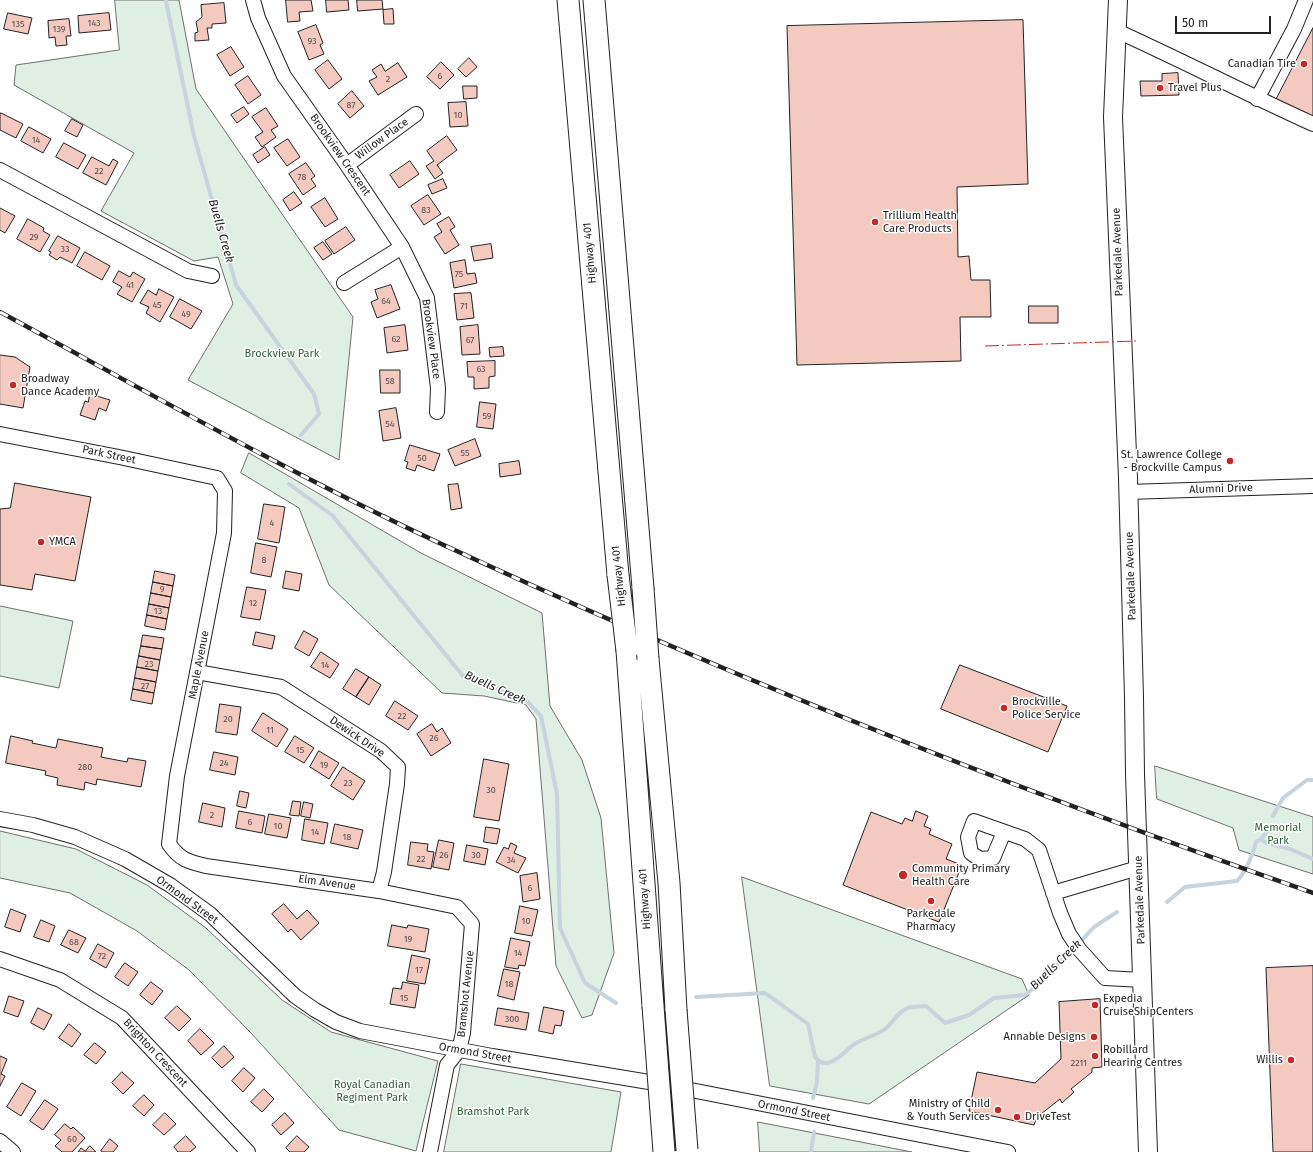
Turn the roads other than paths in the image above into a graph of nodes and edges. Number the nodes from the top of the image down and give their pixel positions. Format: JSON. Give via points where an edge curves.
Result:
{"nodes":[{"id":1,"x":253,"y":0,"type":"edge"},
{"id":2,"x":568,"y":0,"type":"edge"},
{"id":3,"x":594,"y":0,"type":"edge"},
{"id":4,"x":1118,"y":0,"type":"edge"},
{"id":5,"x":1306,"y":0,"type":"edge"},
{"id":6,"x":1117,"y":31,"type":"junction"},
{"id":7,"x":1258,"y":99,"type":"junction"},
{"id":8,"x":416,"y":114,"type":"dead end"},
{"id":9,"x":1313,"y":124,"type":"edge"},
{"id":10,"x":347,"y":164,"type":"junction"},
{"id":11,"x":0,"y":170,"type":"edge"},
{"id":12,"x":402,"y":247,"type":"junction"},
{"id":13,"x":212,"y":276,"type":"dead end"},
{"id":14,"x":344,"y":283,"type":"dead end"},
{"id":15,"x":438,"y":412,"type":"dead end"},
{"id":16,"x":0,"y":434,"type":"edge"},
{"id":17,"x":217,"y":478,"type":"joint"},
{"id":18,"x":1313,"y":486,"type":"edge"},
{"id":19,"x":1128,"y":492,"type":"junction"},
{"id":20,"x":197,"y":672,"type":"junction"},
{"id":21,"x":0,"y":819,"type":"edge"},
{"id":22,"x":1004,"y":832,"type":"dead end"},
{"id":23,"x":175,"y":852,"type":"joint"},
{"id":24,"x":1138,"y":868,"type":"junction"},
{"id":25,"x":379,"y":891,"type":"junction"},
{"id":26,"x":1053,"y":893,"type":"junction"},
{"id":27,"x":472,"y":925,"type":"joint"},
{"id":28,"x":0,"y":959,"type":"edge"},
{"id":29,"x":1143,"y":980,"type":"junction"},
{"id":30,"x":459,"y":1050,"type":"junction"},
{"id":31,"x":0,"y":1141,"type":"edge"},
{"id":32,"x":687,"y":1151,"type":"edge"},
{"id":33,"x":13,"y":1152,"type":"edge"},
{"id":34,"x":248,"y":1152,"type":"edge"},
{"id":35,"x":430,"y":1152,"type":"edge"},
{"id":36,"x":664,"y":1152,"type":"edge"},
{"id":37,"x":1008,"y":1152,"type":"edge"},
{"id":38,"x":1148,"y":1152,"type":"edge"}],
"edges":[{"from":1,"to":10,"type":"street","name":"Brookview Crescent","via":[[258,18],[284,76]]},
{"from":2,"to":36,"type":"highway","name":"Highway 401","bridge":true,"via":[[618,575],[627,651]]},
{"from":3,"to":32,"type":"highway","name":"Highway 401","bridge":true,"via":[[669,883]]},
{"from":4,"to":6,"type":"main road","name":"Parkedale Avenue"},
{"from":5,"to":7,"type":"street"},
{"from":6,"to":7,"type":"street"},
{"from":6,"to":19,"type":"main road","name":"Parkedale Avenue","via":[[1113,117]]},
{"from":7,"to":9,"type":"street"},
{"from":8,"to":10,"type":"street","name":"Willow Place"},
{"from":10,"to":12,"type":"street","name":"Brookview Crescent"},
{"from":11,"to":13,"type":"street","via":[[188,270]]},
{"from":12,"to":14,"type":"street"},
{"from":12,"to":15,"type":"street","name":"Brookview Place","via":[[427,298],[438,388]]},
{"from":16,"to":17,"type":"street","name":"Park Street"},
{"from":17,"to":20,"type":"street","name":"Maple Avenue","via":[[225,491],[224,533]]},
{"from":18,"to":19,"type":"street","name":"Alumni Drive"},
{"from":19,"to":24,"type":"main road","name":"Parkedale Avenue"},
{"from":20,"to":23,"type":"street","name":"Maple Avenue","via":[[177,776],[169,844]]},
{"from":20,"to":25,"type":"street","name":"Dewick Drive","via":[[281,687],[381,751],[398,767],[384,872]]},
{"from":21,"to":30,"type":"street","name":"Ormond Street","via":[[75,837],[125,859],[170,885],[210,914],[295,996],[336,1022],[360,1031]]},
{"from":22,"to":26,"type":"street","via":[[1025,839],[1040,850]]},
{"from":23,"to":25,"type":"street","name":"Elm Avenue","via":[[186,861],[206,866]]},
{"from":24,"to":26,"type":"street"},
{"from":24,"to":29,"type":"main road","name":"Parkedale Avenue"},
{"from":25,"to":27,"type":"street","name":"Elm Avenue","via":[[457,907]]},
{"from":26,"to":29,"type":"street","via":[[1069,934],[1105,978]]},
{"from":27,"to":30,"type":"street","name":"Bramshot Avenue","via":[[463,1033]]},
{"from":28,"to":34,"type":"street","name":"Brighton Crescent","via":[[60,980],[122,1018]]},
{"from":29,"to":38,"type":"main road","name":"Parkedale Avenue"},
{"from":30,"to":35,"type":"street","name":"Bramshot Avenue","via":[[447,1065]]},
{"from":30,"to":37,"type":"street","name":"Ormond Street","via":[[656,1083]]},
{"from":31,"to":33,"type":"street"}]}
